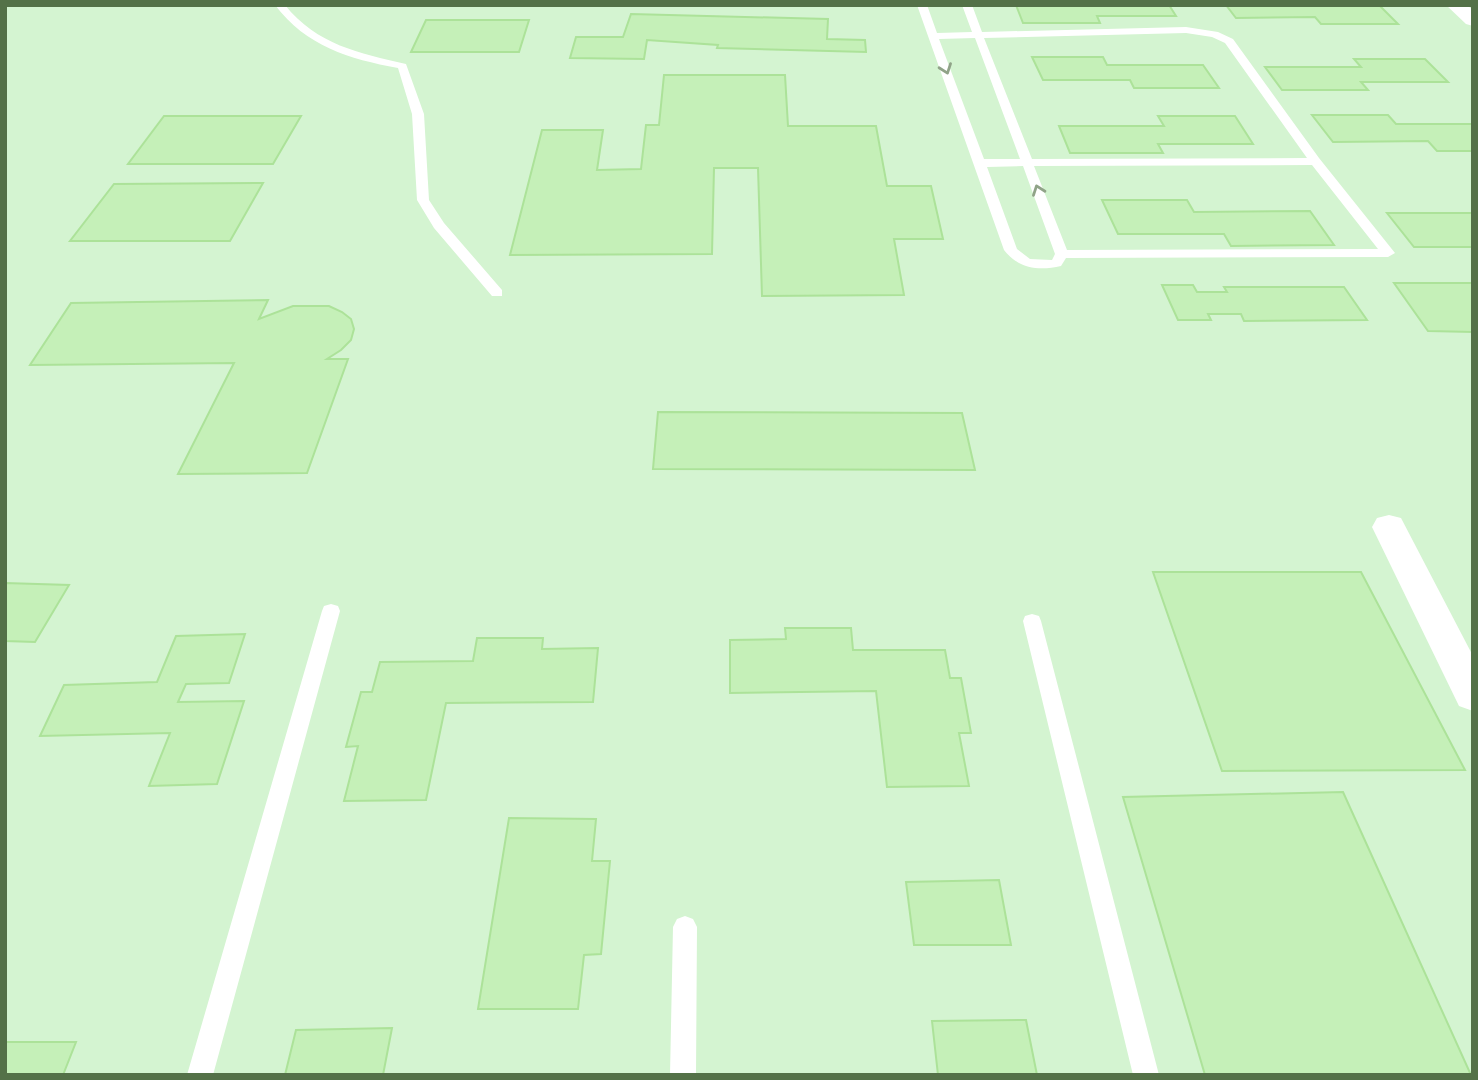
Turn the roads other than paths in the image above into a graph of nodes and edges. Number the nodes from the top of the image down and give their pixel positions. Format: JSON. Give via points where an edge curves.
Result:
{"nodes":[{"id":1,"x":280,"y":5,"type":"edge"},
{"id":2,"x":922,"y":5,"type":"edge"},
{"id":3,"x":967,"y":5,"type":"edge"},
{"id":4,"x":1455,"y":5,"type":"edge"},
{"id":5,"x":1473,"y":20,"type":"edge"},
{"id":6,"x":979,"y":35,"type":"junction"},
{"id":7,"x":934,"y":36,"type":"junction"},
{"id":8,"x":1315,"y":161,"type":"junction"},
{"id":9,"x":980,"y":163,"type":"junction"},
{"id":10,"x":1028,"y":163,"type":"junction"},
{"id":11,"x":1062,"y":254,"type":"junction"},
{"id":12,"x":497,"y":293,"type":"dead end"},
{"id":13,"x":1389,"y":527,"type":"dead end"},
{"id":14,"x":331,"y":611,"type":"dead end"},
{"id":15,"x":1032,"y":621,"type":"dead end"},
{"id":16,"x":1473,"y":695,"type":"edge"},
{"id":17,"x":685,"y":927,"type":"dead end"},
{"id":18,"x":200,"y":1075,"type":"edge"},
{"id":19,"x":683,"y":1075,"type":"edge"},
{"id":20,"x":1146,"y":1075,"type":"edge"}],
"edges":[{"from":1,"to":12,"type":"lane","via":[[315,41],[360,58],[402,66],[418,114],[423,200]]},
{"from":2,"to":7,"type":"lane"},
{"from":3,"to":6,"type":"lane"},
{"from":4,"to":5,"type":"street"},
{"from":6,"to":7,"type":"lane"},
{"from":6,"to":8,"type":"lane","via":[[1186,30],[1214,34],[1229,41]]},
{"from":6,"to":10,"type":"lane"},
{"from":7,"to":9,"type":"lane","one_way":true},
{"from":8,"to":10,"type":"lane"},
{"from":8,"to":11,"type":"lane","via":[[1388,253]]},
{"from":9,"to":10,"type":"lane"},
{"from":9,"to":11,"type":"lane","via":[[1017,258],[1044,265],[1056,263]]},
{"from":11,"to":10,"type":"lane","one_way":true},
{"from":13,"to":16,"type":"street"},
{"from":14,"to":18,"type":"lane"},
{"from":15,"to":20,"type":"lane"},
{"from":17,"to":19,"type":"lane"}]}
